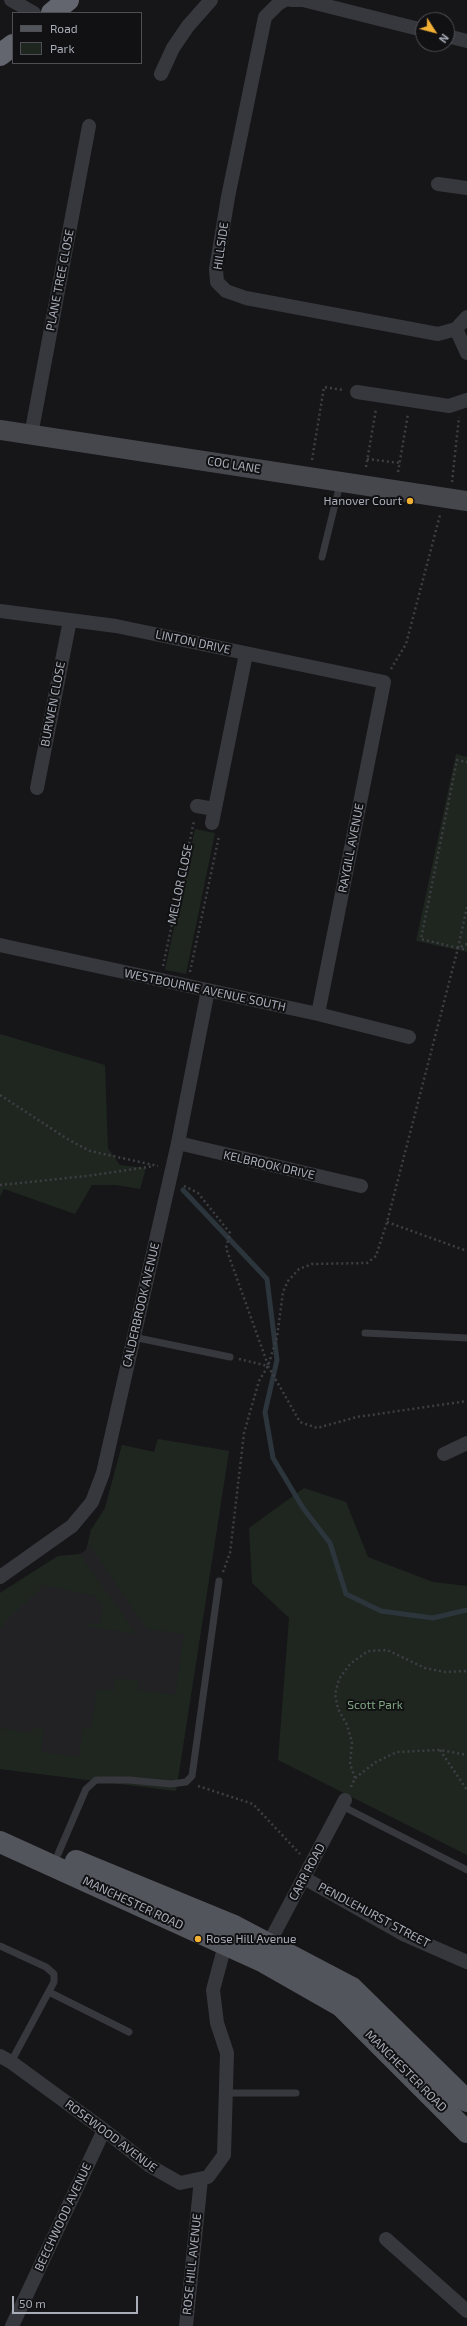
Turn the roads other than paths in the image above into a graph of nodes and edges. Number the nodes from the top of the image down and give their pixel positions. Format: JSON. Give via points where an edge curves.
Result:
{"nodes":[{"id":1,"x":12,"y":0,"type":"edge"},
{"id":2,"x":68,"y":0,"type":"edge"},
{"id":3,"x":211,"y":0,"type":"edge"},
{"id":4,"x":291,"y":0,"type":"edge"},
{"id":5,"x":279,"y":1,"type":"edge"},
{"id":6,"x":32,"y":12,"type":"edge"},
{"id":7,"x":53,"y":12,"type":"edge"},
{"id":8,"x":415,"y":28,"type":"edge"},
{"id":9,"x":455,"y":38,"type":"edge"},
{"id":10,"x":467,"y":42,"type":"edge"},
{"id":11,"x":12,"y":46,"type":"edge"},
{"id":12,"x":0,"y":55,"type":"edge"},
{"id":13,"x":161,"y":74,"type":"dead end"},
{"id":14,"x":89,"y":126,"type":"dead end"},
{"id":15,"x":438,"y":184,"type":"dead end"},
{"id":16,"x":467,"y":188,"type":"edge"},
{"id":17,"x":467,"y":317,"type":"edge"},
{"id":18,"x":456,"y":329,"type":"junction"},
{"id":19,"x":467,"y":353,"type":"edge"},
{"id":20,"x":358,"y":392,"type":"road end"},
{"id":21,"x":464,"y":401,"type":"edge"},
{"id":22,"x":0,"y":430,"type":"edge"},
{"id":23,"x":31,"y":435,"type":"junction"},
{"id":24,"x":341,"y":482,"type":"junction"},
{"id":25,"x":467,"y":501,"type":"edge"},
{"id":26,"x":322,"y":557,"type":"dead end"},
{"id":27,"x":0,"y":611,"type":"edge"},
{"id":28,"x":70,"y":620,"type":"junction"},
{"id":29,"x":246,"y":654,"type":"junction"},
{"id":30,"x":384,"y":682,"type":"joint"},
{"id":31,"x":37,"y":788,"type":"dead end"},
{"id":32,"x":197,"y":806,"type":"road end"},
{"id":33,"x":214,"y":809,"type":"junction"},
{"id":34,"x":215,"y":829,"type":"road end"},
{"id":35,"x":0,"y":945,"type":"edge"},
{"id":36,"x":208,"y":990,"type":"junction"},
{"id":37,"x":318,"y":1014,"type":"junction"},
{"id":38,"x":409,"y":1037,"type":"dead end"},
{"id":39,"x":178,"y":1143,"type":"junction"},
{"id":40,"x":361,"y":1186,"type":"dead end"},
{"id":41,"x":365,"y":1334,"type":"dead end"},
{"id":42,"x":133,"y":1337,"type":"junction"},
{"id":43,"x":467,"y":1338,"type":"edge"},
{"id":44,"x":230,"y":1358,"type":"road end"},
{"id":45,"x":467,"y":1443,"type":"edge"},
{"id":46,"x":444,"y":1454,"type":"dead end"},
{"id":47,"x":2,"y":1570,"type":"edge"},
{"id":48,"x":219,"y":1581,"type":"road end"},
{"id":49,"x":343,"y":1803,"type":"joint"},
{"id":50,"x":0,"y":1826,"type":"edge"},
{"id":51,"x":0,"y":1842,"type":"edge"},
{"id":52,"x":58,"y":1854,"type":"junction"},
{"id":53,"x":467,"y":1870,"type":"edge"},
{"id":54,"x":304,"y":1878,"type":"junction"},
{"id":55,"x":229,"y":1936,"type":"junction"},
{"id":56,"x":0,"y":1946,"type":"edge"},
{"id":57,"x":265,"y":1952,"type":"junction"},
{"id":58,"x":467,"y":1962,"type":"edge"},
{"id":59,"x":50,"y":1992,"type":"junction"},
{"id":60,"x":129,"y":2032,"type":"dead end"},
{"id":61,"x":6,"y":2059,"type":"edge"},
{"id":62,"x":227,"y":2093,"type":"junction"},
{"id":63,"x":296,"y":2093,"type":"dead end"},
{"id":64,"x":467,"y":2101,"type":"edge"},
{"id":65,"x":104,"y":2130,"type":"junction"},
{"id":66,"x":467,"y":2132,"type":"edge"},
{"id":67,"x":201,"y":2179,"type":"junction"},
{"id":68,"x":386,"y":2240,"type":"dead end"},
{"id":69,"x":467,"y":2311,"type":"edge"},
{"id":70,"x":12,"y":2326,"type":"edge"},
{"id":71,"x":186,"y":2326,"type":"edge"}],
"edges":[{"from":1,"to":6,"type":"street"},
{"from":2,"to":7,"type":"highway"},
{"from":3,"to":13,"type":"street","via":[[173,48]]},
{"from":4,"to":8,"type":"street","via":[[303,0]]},
{"from":5,"to":18,"type":"street","name":"HILLSIDE","via":[[265,17],[228,197],[216,269],[218,282],[226,292],[253,300],[438,334]]},
{"from":9,"to":10,"type":"street"},
{"from":11,"to":12,"type":"highway"},
{"from":14,"to":23,"type":"street","name":"PLANE TREE CLOSE"},
{"from":15,"to":16,"type":"street"},
{"from":17,"to":18,"type":"street"},
{"from":18,"to":19,"type":"street"},
{"from":20,"to":21,"type":"street","via":[[449,406]]},
{"from":22,"to":23,"type":"street","name":"COG LANE"},
{"from":23,"to":24,"type":"street","name":"COG LANE"},
{"from":24,"to":25,"type":"street","name":"COG LANE"},
{"from":24,"to":26,"type":"lane"},
{"from":27,"to":28,"type":"street","name":"LINTON DRIVE"},
{"from":28,"to":29,"type":"street","name":"LINTON DRIVE","via":[[116,626]]},
{"from":28,"to":31,"type":"street","name":"BURWEN CLOSE"},
{"from":29,"to":30,"type":"street","name":"LINTON DRIVE"},
{"from":29,"to":33,"type":"street"},
{"from":30,"to":37,"type":"street","name":"RAYGILL AVENUE"},
{"from":32,"to":33,"type":"street"},
{"from":33,"to":34,"type":"street"},
{"from":35,"to":36,"type":"street","name":"WESTBOURNE AVENUE SOUTH"},
{"from":36,"to":37,"type":"street","name":"WESTBOURNE AVENUE SOUTH"},
{"from":36,"to":39,"type":"street","name":"CALDERBROOK AVENUE"},
{"from":37,"to":38,"type":"street","name":"WESTBOURNE AVENUE SOUTH"},
{"from":39,"to":40,"type":"street","name":"KELBROOK DRIVE"},
{"from":39,"to":42,"type":"street","name":"CALDERBROOK AVENUE"},
{"from":41,"to":43,"type":"lane"},
{"from":42,"to":44,"type":"lane"},
{"from":42,"to":47,"type":"street","name":"CALDERBROOK AVENUE","via":[[103,1473],[92,1502],[72,1526]]},
{"from":45,"to":46,"type":"street"},
{"from":48,"to":52,"type":"lane","via":[[192,1776],[186,1782],[171,1784],[96,1780],[86,1790]]},
{"from":49,"to":53,"type":"lane"},
{"from":49,"to":54,"type":"street","name":"CARR ROAD"},
{"from":50,"to":52,"type":"main road","name":"MANCHESTER ROAD"},
{"from":51,"to":55,"type":"main road","name":"MANCHESTER ROAD"},
{"from":52,"to":55,"type":"main road","name":"MANCHESTER ROAD"},
{"from":54,"to":57,"type":"street","name":"CARR ROAD"},
{"from":54,"to":58,"type":"street","name":"PENDLEHURST STREET","via":[[403,1934]]},
{"from":55,"to":57,"type":"main road","name":"MANCHESTER ROAD"},
{"from":55,"to":62,"type":"street","name":"ROSEWOOD AVENUE","via":[[213,1990],[217,2022],[227,2053]]},
{"from":56,"to":59,"type":"lane","via":[[46,1967],[54,1974]]},
{"from":57,"to":64,"type":"main road","name":"MANCHESTER ROAD","via":[[352,1988]]},
{"from":57,"to":66,"type":"main road","name":"MANCHESTER ROAD","via":[[341,2006]]},
{"from":59,"to":60,"type":"lane"},
{"from":59,"to":61,"type":"lane"},
{"from":61,"to":65,"type":"street","name":"ROSEWOOD AVENUE"},
{"from":62,"to":63,"type":"lane"},
{"from":62,"to":67,"type":"street","name":"ROSEWOOD AVENUE","via":[[224,2155],[208,2177]]},
{"from":65,"to":67,"type":"street","name":"ROSEWOOD AVENUE","via":[[150,2166],[180,2183]]},
{"from":65,"to":70,"type":"street","name":"BEECHWOOD AVENUE"},
{"from":67,"to":71,"type":"street","name":"ROSE HILL AVENUE"},
{"from":68,"to":69,"type":"street"}]}
